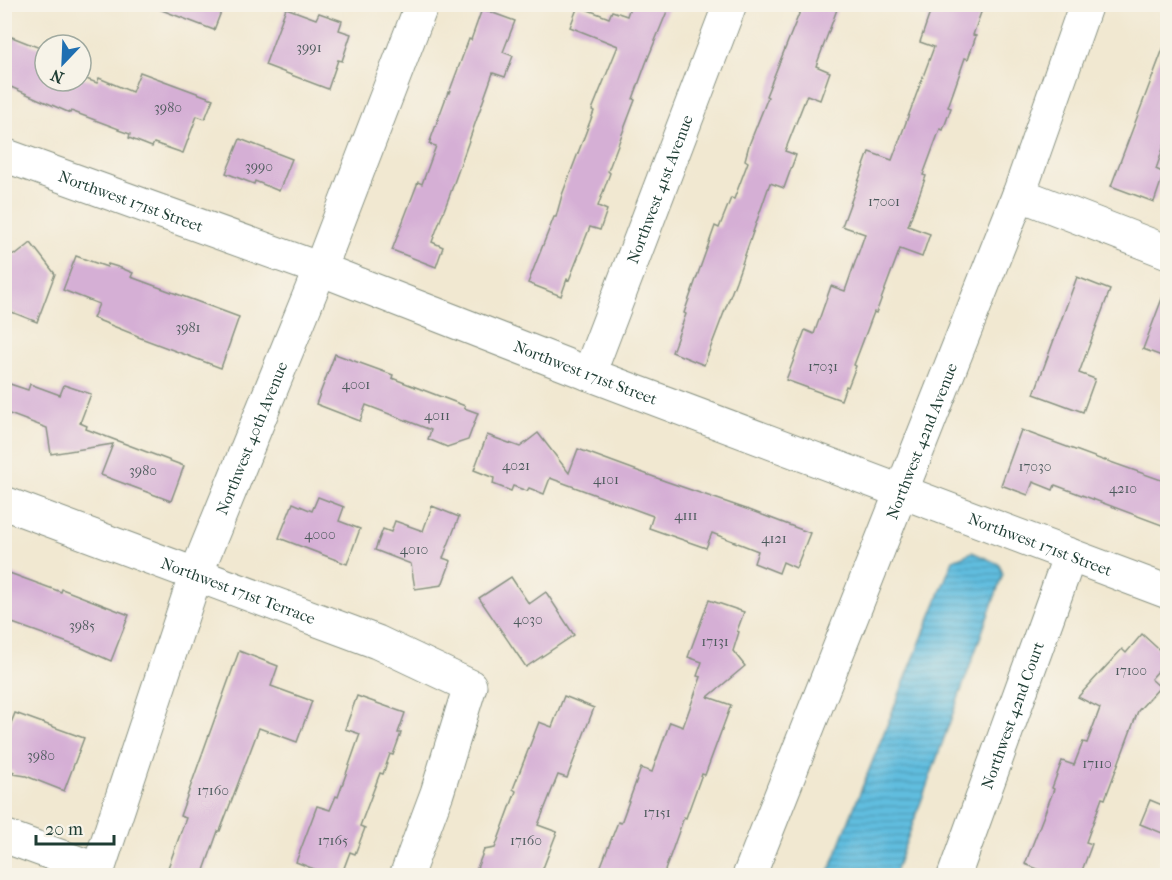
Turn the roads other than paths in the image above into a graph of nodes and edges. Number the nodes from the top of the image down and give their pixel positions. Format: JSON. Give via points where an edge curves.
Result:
{"nodes":[{"id":1,"x":422,"y":4,"type":"edge"},
{"id":2,"x":730,"y":4,"type":"edge"},
{"id":3,"x":1086,"y":4,"type":"edge"},
{"id":4,"x":4,"y":154,"type":"edge"},
{"id":5,"x":1019,"y":194,"type":"junction"},
{"id":6,"x":1167,"y":252,"type":"edge"},
{"id":7,"x":320,"y":269,"type":"junction"},
{"id":8,"x":589,"y":374,"type":"junction"},
{"id":9,"x":902,"y":491,"type":"junction"},
{"id":10,"x":4,"y":503,"type":"edge"},
{"id":11,"x":1070,"y":555,"type":"junction"},
{"id":12,"x":196,"y":574,"type":"junction"},
{"id":13,"x":1167,"y":592,"type":"edge"},
{"id":14,"x":4,"y":836,"type":"edge"},
{"id":15,"x":97,"y":873,"type":"edge"},
{"id":16,"x":406,"y":876,"type":"edge"},
{"id":17,"x":749,"y":876,"type":"edge"},
{"id":18,"x":954,"y":876,"type":"edge"}],
"edges":[{"from":1,"to":7,"type":"street","name":"Northwest 40th Avenue"},
{"from":2,"to":8,"type":"street","name":"Northwest 41st Avenue"},
{"from":3,"to":5,"type":"street","name":"Northwest 42nd Avenue"},
{"from":4,"to":7,"type":"street","name":"Northwest 171st Street"},
{"from":5,"to":6,"type":"street"},
{"from":5,"to":9,"type":"street","name":"Northwest 42nd Avenue"},
{"from":7,"to":8,"type":"street","name":"Northwest 171st Street"},
{"from":7,"to":12,"type":"street","name":"Northwest 40th Avenue"},
{"from":8,"to":9,"type":"street","name":"Northwest 171st Street"},
{"from":9,"to":11,"type":"street","name":"Northwest 171st Street"},
{"from":9,"to":17,"type":"street","name":"Northwest 42nd Avenue"},
{"from":10,"to":12,"type":"street","name":"Northwest 171st Terrace"},
{"from":11,"to":13,"type":"street","name":"Northwest 171st Street"},
{"from":11,"to":18,"type":"street","name":"Northwest 42nd Court"},
{"from":12,"to":15,"type":"street","name":"Northwest 40th Avenue"},
{"from":12,"to":16,"type":"street","name":"Northwest 171st Terrace","via":[[377,642],[470,686]]},
{"from":14,"to":15,"type":"street"}]}
